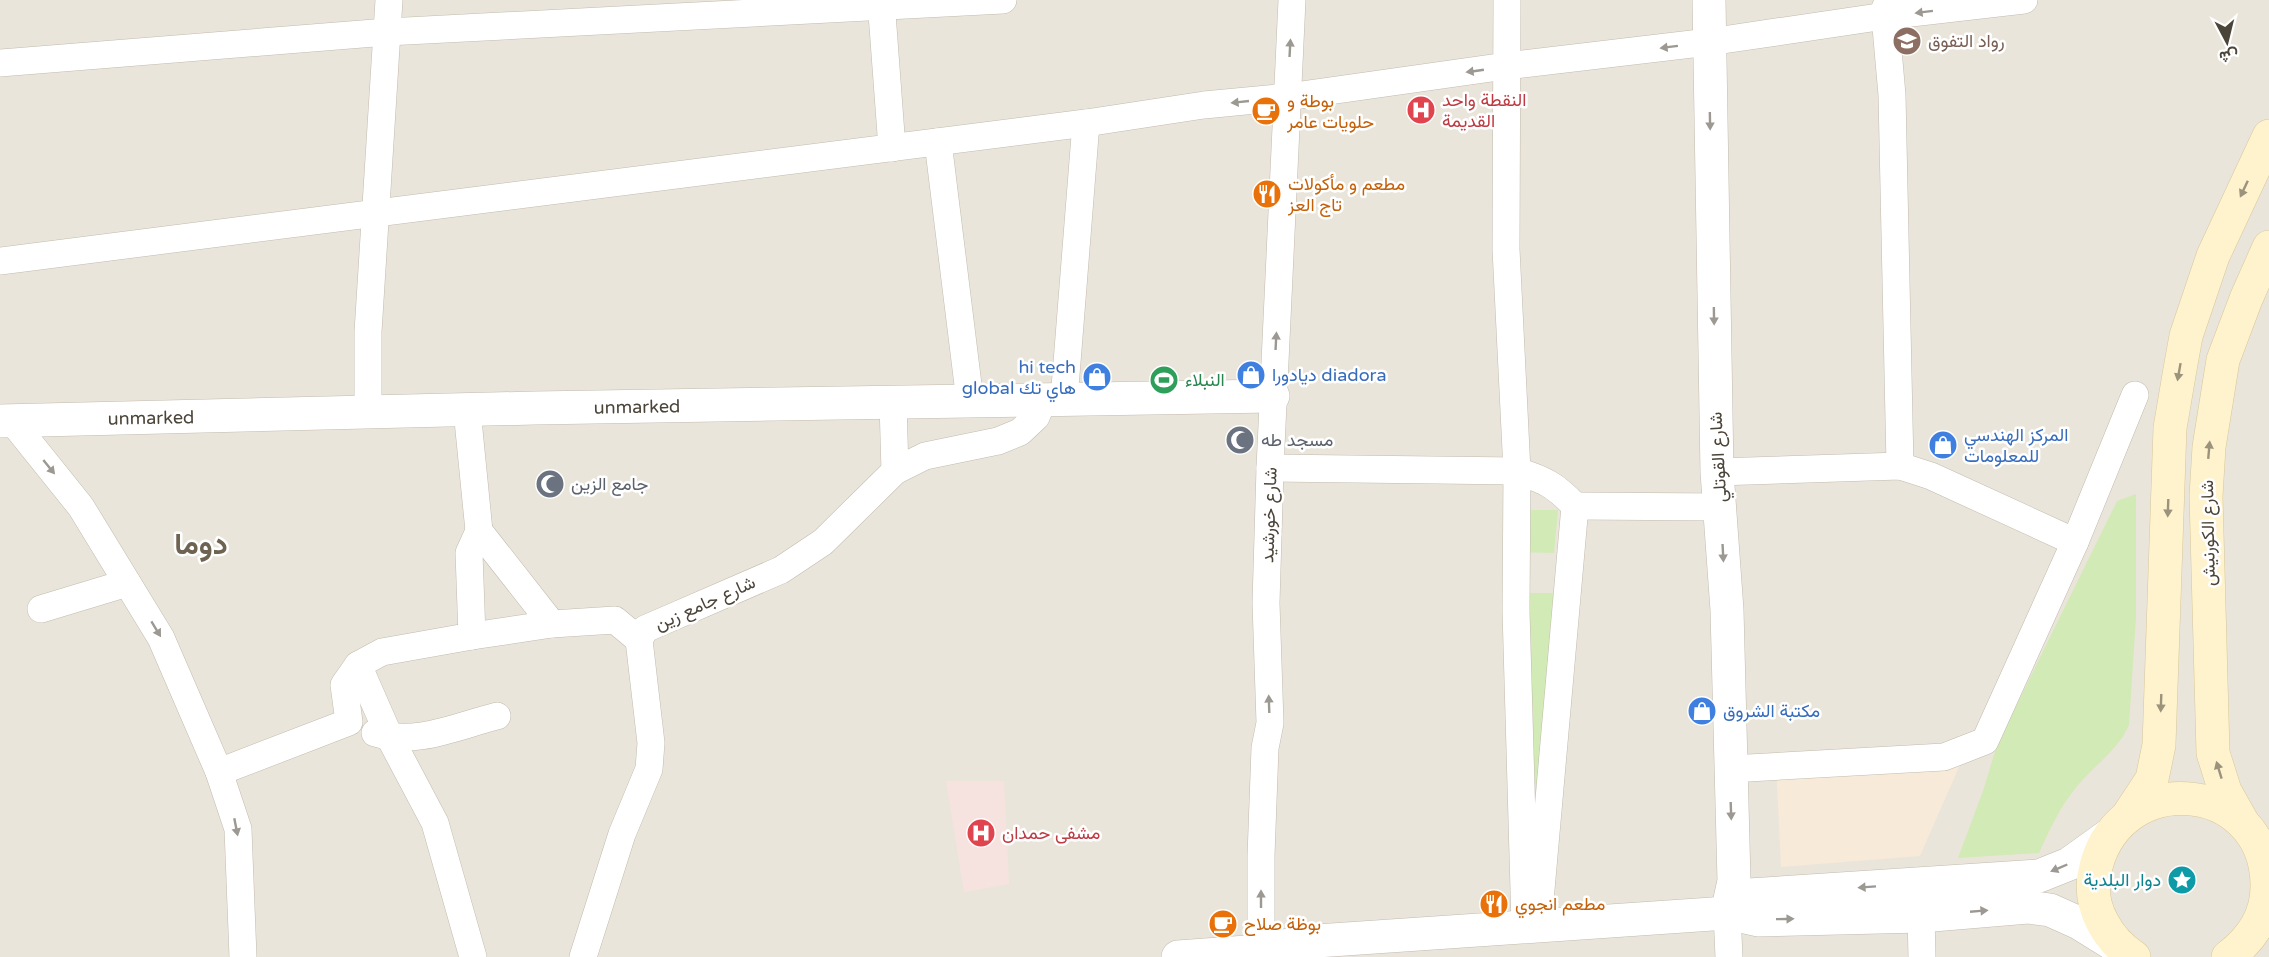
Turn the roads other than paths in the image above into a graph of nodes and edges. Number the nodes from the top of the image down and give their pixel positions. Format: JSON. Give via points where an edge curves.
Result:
{"nodes":[{"id":1,"x":389,"y":0,"type":"edge"},
{"id":2,"x":1003,"y":0,"type":"edge"},
{"id":3,"x":1292,"y":0,"type":"edge"},
{"id":4,"x":1507,"y":0,"type":"edge"},
{"id":5,"x":1709,"y":0,"type":"edge"},
{"id":6,"x":2024,"y":0,"type":"edge"},
{"id":7,"x":881,"y":3,"type":"edge"},
{"id":8,"x":1889,"y":8,"type":"edge"},
{"id":9,"x":387,"y":33,"type":"junction"},
{"id":10,"x":1709,"y":42,"type":"junction"},
{"id":11,"x":0,"y":63,"type":"edge"},
{"id":12,"x":1506,"y":66,"type":"junction"},
{"id":13,"x":1287,"y":97,"type":"junction"},
{"id":14,"x":1086,"y":123,"type":"junction"},
{"id":15,"x":2269,"y":136,"type":"edge"},
{"id":16,"x":938,"y":142,"type":"junction"},
{"id":17,"x":892,"y":148,"type":"junction"},
{"id":18,"x":376,"y":212,"type":"junction"},
{"id":19,"x":2269,"y":247,"type":"edge"},
{"id":20,"x":0,"y":261,"type":"edge"},
{"id":21,"x":2135,"y":395,"type":"dead end"},
{"id":22,"x":1273,"y":396,"type":"junction"},
{"id":23,"x":1053,"y":400,"type":"junction"},
{"id":24,"x":970,"y":402,"type":"junction"},
{"id":25,"x":893,"y":403,"type":"junction"},
{"id":26,"x":467,"y":410,"type":"junction"},
{"id":27,"x":368,"y":412,"type":"junction"},
{"id":28,"x":6,"y":421,"type":"edge"},
{"id":29,"x":1900,"y":466,"type":"junction"},
{"id":30,"x":1270,"y":468,"type":"junction"},
{"id":31,"x":895,"y":471,"type":"junction"},
{"id":32,"x":1517,"y":471,"type":"junction"},
{"id":33,"x":1717,"y":472,"type":"junction"},
{"id":34,"x":1575,"y":506,"type":"junction"},
{"id":35,"x":1721,"y":507,"type":"junction"},
{"id":36,"x":479,"y":531,"type":"junction"},
{"id":37,"x":2075,"y":542,"type":"junction"},
{"id":38,"x":127,"y":583,"type":"junction"},
{"id":39,"x":41,"y":609,"type":"dead end"},
{"id":40,"x":552,"y":624,"type":"junction"},
{"id":41,"x":472,"y":636,"type":"junction"},
{"id":42,"x":639,"y":640,"type":"junction"},
{"id":43,"x":358,"y":666,"type":"junction"},
{"id":44,"x":497,"y":716,"type":"dead end"},
{"id":45,"x":349,"y":722,"type":"junction"},
{"id":46,"x":390,"y":738,"type":"junction"},
{"id":47,"x":1730,"y":769,"type":"junction"},
{"id":48,"x":219,"y":771,"type":"junction"},
{"id":49,"x":2118,"y":825,"type":"junction"},
{"id":50,"x":2256,"y":830,"type":"edge"},
{"id":51,"x":1727,"y":913,"type":"junction"},
{"id":52,"x":1921,"y":916,"type":"junction"},
{"id":53,"x":1532,"y":925,"type":"junction"},
{"id":54,"x":2243,"y":946,"type":"edge"},
{"id":55,"x":1261,"y":954,"type":"edge"},
{"id":56,"x":2128,"y":954,"type":"edge"},
{"id":57,"x":243,"y":957,"type":"edge"},
{"id":58,"x":473,"y":957,"type":"edge"},
{"id":59,"x":584,"y":957,"type":"edge"},
{"id":60,"x":1178,"y":957,"type":"edge"},
{"id":61,"x":1729,"y":957,"type":"edge"},
{"id":62,"x":1922,"y":957,"type":"edge"}],
"edges":[{"from":1,"to":9,"type":"street"},
{"from":2,"to":7,"type":"street"},
{"from":13,"to":3,"type":"street","name":"شارع خورشيد","one_way":true},
{"from":4,"to":12,"type":"street"},
{"from":5,"to":10,"type":"street","name":"شارع القوتلي"},
{"from":6,"to":8,"type":"street","one_way":true},
{"from":7,"to":9,"type":"street"},
{"from":7,"to":17,"type":"street"},
{"from":8,"to":10,"type":"street"},
{"from":8,"to":29,"type":"street"},
{"from":9,"to":11,"type":"street"},
{"from":9,"to":18,"type":"street"},
{"from":10,"to":12,"type":"street","one_way":true},
{"from":10,"to":33,"type":"street","name":"شارع القوتلي","one_way":true},
{"from":12,"to":13,"type":"street","one_way":true},
{"from":12,"to":32,"type":"street","via":[[1506,249]]},
{"from":13,"to":14,"type":"street","one_way":true},
{"from":22,"to":13,"type":"street","name":"شارع خورشيد","one_way":true},
{"from":14,"to":16,"type":"street"},
{"from":14,"to":23,"type":"street"},
{"from":15,"to":49,"type":"main road","one_way":true,"via":[[2213,256],[2186,336],[2170,428],[2159,745],[2152,779]]},
{"from":16,"to":17,"type":"street"},
{"from":16,"to":24,"type":"street"},
{"from":17,"to":18,"type":"street"},
{"from":18,"to":20,"type":"street"},
{"from":18,"to":27,"type":"street","via":[[368,332]]},
{"from":50,"to":19,"type":"main road","name":"شارع الكورنيش","one_way":true,"via":[[2225,791],[2213,753],[2206,496],[2223,360]]},
{"from":21,"to":37,"type":"street"},
{"from":22,"to":23,"type":"street","name":"unmarked"},
{"from":22,"to":30,"type":"street","name":"شارع خورشيد"},
{"from":23,"to":24,"type":"street","name":"unmarked"},
{"from":23,"to":31,"type":"street","name":"شارع جامع زين","via":[[1020,432],[998,441],[924,456]]},
{"from":24,"to":25,"type":"street","name":"unmarked"},
{"from":25,"to":26,"type":"street","name":"unmarked"},
{"from":25,"to":31,"type":"street"},
{"from":26,"to":27,"type":"street","name":"unmarked"},
{"from":26,"to":36,"type":"street"},
{"from":27,"to":28,"type":"street","name":"unmarked"},
{"from":28,"to":38,"type":"street","one_way":true,"via":[[81,507]]},
{"from":29,"to":33,"type":"street"},
{"from":29,"to":37,"type":"street","via":[[1931,476]]},
{"from":30,"to":32,"type":"street"},
{"from":55,"to":30,"type":"street","name":"شارع خورشيد","one_way":true,"via":[[1265,748],[1270,723],[1266,603]]},
{"from":31,"to":42,"type":"street","name":"شارع جامع زين","via":[[811,551],[781,570],[645,630]]},
{"from":32,"to":34,"type":"street","via":[[1545,480]]},
{"from":32,"to":53,"type":"street","via":[[1516,611]]},
{"from":33,"to":35,"type":"street","name":"شارع القوتلي"},
{"from":34,"to":35,"type":"street"},
{"from":34,"to":53,"type":"street"},
{"from":35,"to":47,"type":"street","name":"شارع القوتلي","one_way":true},
{"from":36,"to":40,"type":"street"},
{"from":36,"to":41,"type":"street","via":[[469,553]]},
{"from":37,"to":47,"type":"street","via":[[1985,741],[1944,757]]},
{"from":38,"to":39,"type":"street"},
{"from":38,"to":48,"type":"street","one_way":true,"via":[[161,638]]},
{"from":40,"to":41,"type":"street"},
{"from":40,"to":42,"type":"street","via":[[615,620]]},
{"from":41,"to":43,"type":"street","via":[[382,652]]},
{"from":42,"to":59,"type":"street","name":"شارع جامع زين","via":[[651,743],[649,769],[622,834]]},
{"from":43,"to":45,"type":"street","via":[[344,685]]},
{"from":43,"to":46,"type":"street"},
{"from":44,"to":46,"type":"street","via":[[431,736]]},
{"from":45,"to":46,"type":"street"},
{"from":45,"to":48,"type":"street"},
{"from":46,"to":58,"type":"street","via":[[435,823]]},
{"from":47,"to":51,"type":"street","name":"شارع القوتلي","one_way":true,"via":[[1734,881]]},
{"from":48,"to":57,"type":"street","one_way":true,"via":[[238,829]]},
{"from":49,"to":50,"type":"main road","via":[[2150,803],[2175,797],[2200,799],[2223,808]]},
{"from":49,"to":51,"type":"street","one_way":true,"via":[[2069,864],[2039,876],[1749,895]]},
{"from":49,"to":56,"type":"main road","via":[[2097,858],[2093,882],[2096,907],[2106,930]]},
{"from":50,"to":54,"type":"main road","name":"شارع الكورنيش","via":[[2267,870],[2267,896],[2260,922]]},
{"from":51,"to":52,"type":"street","one_way":true,"via":[[1758,920]]},
{"from":51,"to":53,"type":"street"},
{"from":51,"to":61,"type":"street"},
{"from":52,"to":56,"type":"street","one_way":true,"via":[[2028,907],[2049,910],[2079,922]]},
{"from":52,"to":62,"type":"street"},
{"from":53,"to":55,"type":"street","via":[[1302,942]]},
{"from":55,"to":60,"type":"street"}]}
